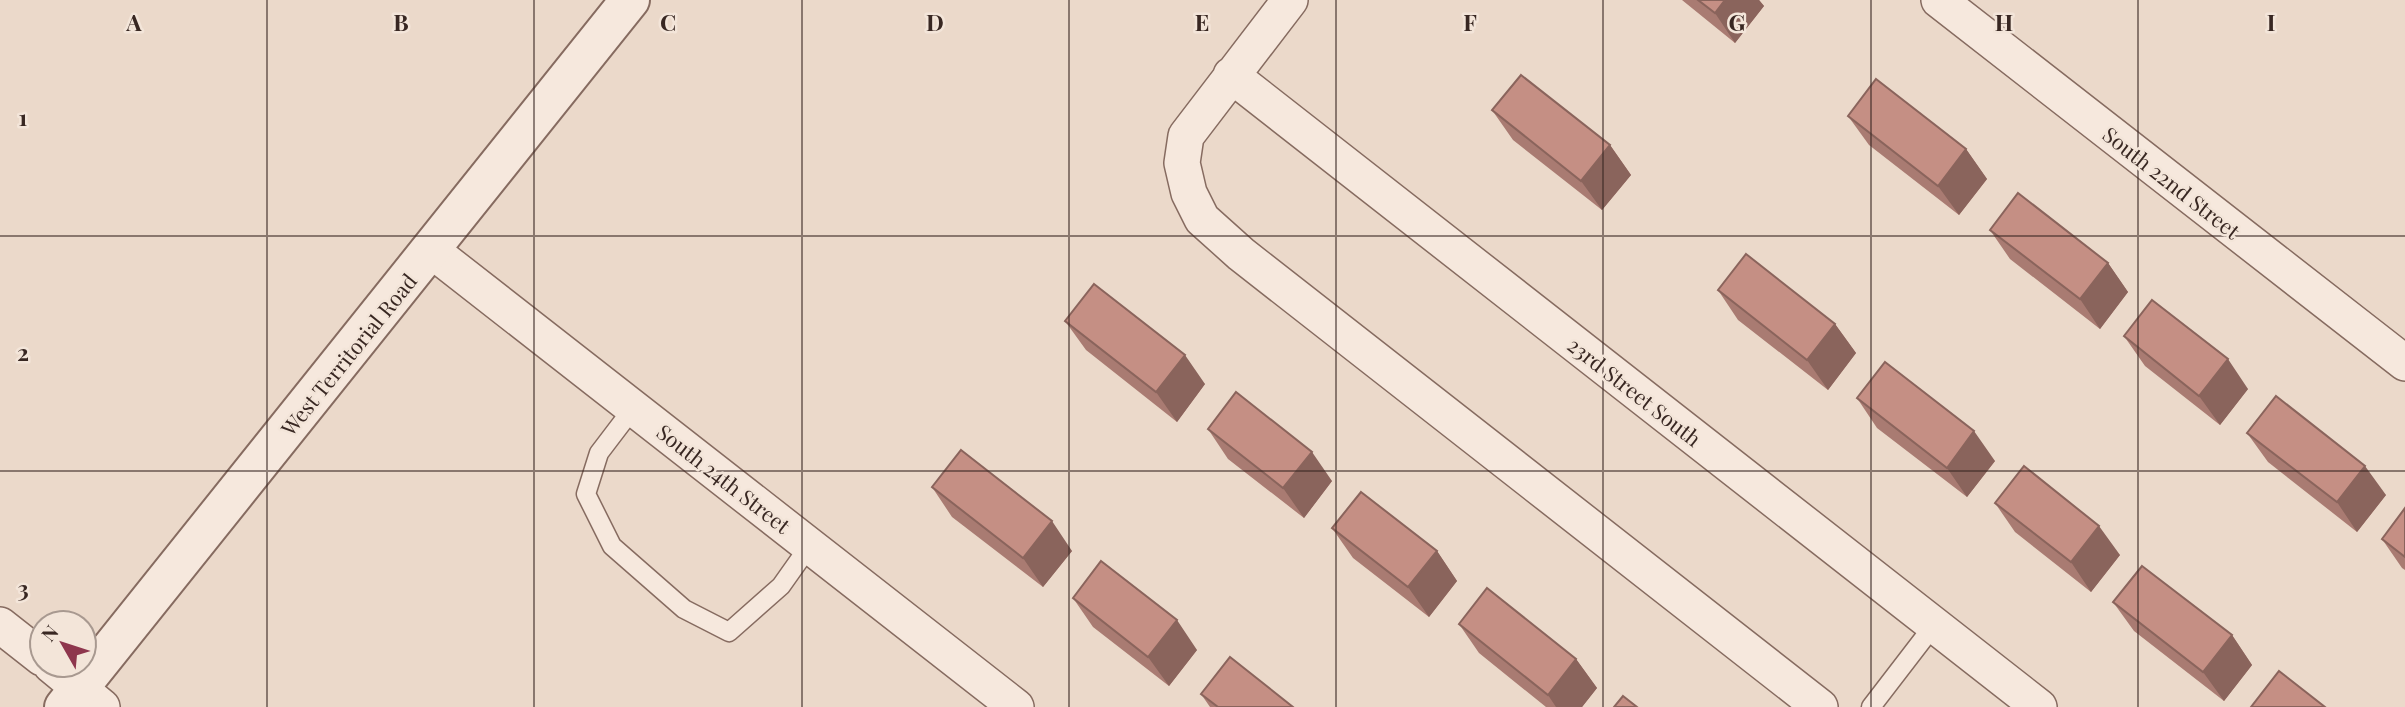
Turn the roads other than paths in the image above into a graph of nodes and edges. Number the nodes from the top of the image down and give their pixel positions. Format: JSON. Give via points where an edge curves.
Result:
{"nodes":[{"id":1,"x":630,"y":0,"type":"edge"},
{"id":2,"x":1290,"y":0,"type":"edge"},
{"id":3,"x":1940,"y":0,"type":"edge"},
{"id":4,"x":1231,"y":75,"type":"junction"},
{"id":5,"x":431,"y":250,"type":"junction"},
{"id":6,"x":2405,"y":363,"type":"edge"},
{"id":7,"x":634,"y":407,"type":"junction"},
{"id":8,"x":810,"y":545,"type":"junction"},
{"id":9,"x":0,"y":625,"type":"edge"},
{"id":10,"x":1934,"y":625,"type":"junction"},
{"id":11,"x":28,"y":647,"type":"edge"},
{"id":12,"x":74,"y":692,"type":"edge"},
{"id":13,"x":1016,"y":707,"type":"edge"},
{"id":14,"x":1820,"y":707,"type":"edge"},
{"id":15,"x":1871,"y":707,"type":"edge"},
{"id":16,"x":2039,"y":707,"type":"edge"}],
"edges":[{"from":1,"to":5,"type":"street","name":"West Territorial Road"},
{"from":2,"to":4,"type":"street"},
{"from":3,"to":6,"type":"street","name":"South 22nd Street"},
{"from":4,"to":10,"type":"street","name":"23rd Street South"},
{"from":4,"to":14,"type":"street","via":[[1186,136],[1182,163],[1202,219]]},
{"from":5,"to":7,"type":"street","name":"South 24th Street"},
{"from":5,"to":12,"type":"street","name":"West Territorial Road"},
{"from":7,"to":8,"type":"street","name":"South 24th Street"},
{"from":7,"to":8,"type":"lane","via":[[600,453],[586,494],[612,546],[684,609],[729,632],[781,586]]},
{"from":8,"to":13,"type":"street","name":"South 24th Street"},
{"from":9,"to":11,"type":"street"},
{"from":10,"to":15,"type":"lane"},
{"from":10,"to":16,"type":"street","name":"23rd Street South"}]}
